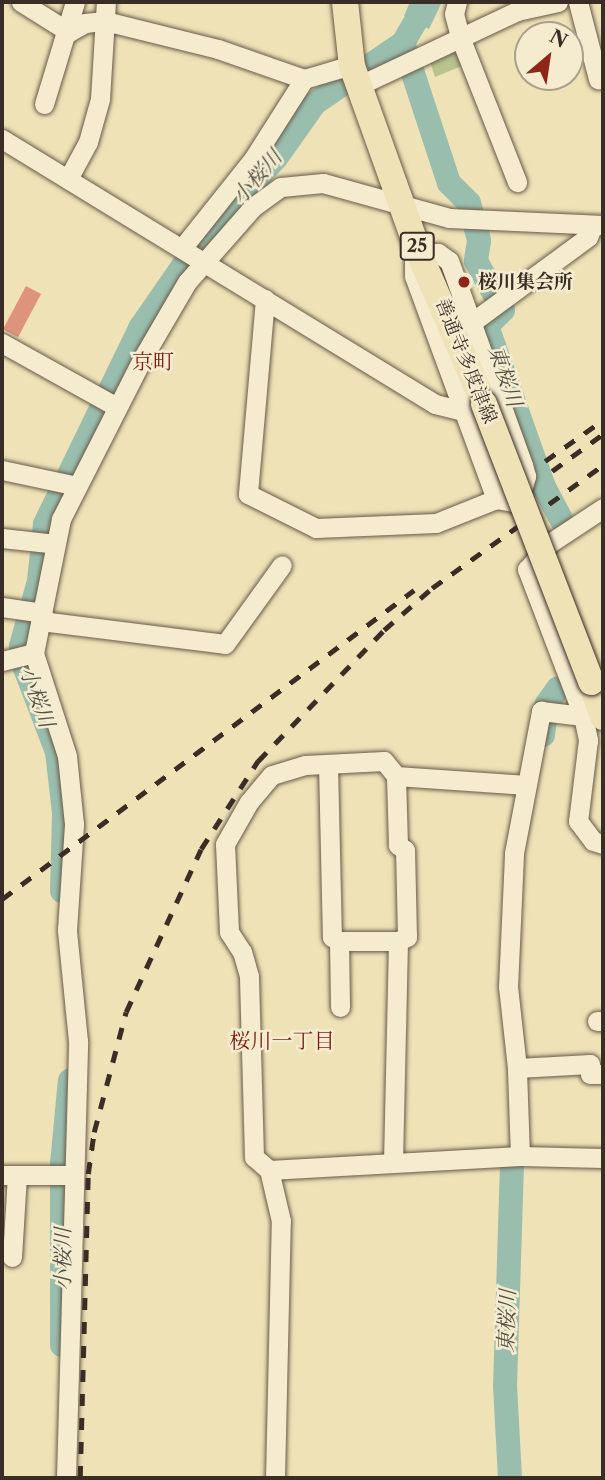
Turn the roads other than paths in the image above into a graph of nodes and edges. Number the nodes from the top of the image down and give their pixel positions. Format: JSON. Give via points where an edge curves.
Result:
{"nodes":[{"id":1,"x":26,"y":2,"type":"edge"},
{"id":2,"x":75,"y":2,"type":"edge"},
{"id":3,"x":345,"y":2,"type":"edge"},
{"id":4,"x":457,"y":2,"type":"edge"},
{"id":5,"x":558,"y":2,"type":"edge"},
{"id":6,"x":578,"y":2,"type":"edge"},
{"id":7,"x":106,"y":11,"type":"edge"},
{"id":8,"x":69,"y":32,"type":"junction"},
{"id":9,"x":460,"y":37,"type":"junction"},
{"id":10,"x":356,"y":75,"type":"junction"},
{"id":11,"x":304,"y":79,"type":"junction"},
{"id":12,"x":598,"y":79,"type":"dead end"},
{"id":13,"x":44,"y":104,"type":"dead end"},
{"id":14,"x":2,"y":139,"type":"edge"},
{"id":15,"x":68,"y":179,"type":"junction"},
{"id":16,"x":517,"y":182,"type":"dead end"},
{"id":17,"x":403,"y":206,"type":"junction"},
{"id":18,"x":598,"y":225,"type":"edge"},
{"id":19,"x":192,"y":252,"type":"junction"},
{"id":20,"x":419,"y":253,"type":"junction"},
{"id":21,"x":265,"y":299,"type":"junction"},
{"id":22,"x":471,"y":323,"type":"junction"},
{"id":23,"x":2,"y":344,"type":"edge"},
{"id":24,"x":110,"y":403,"type":"junction"},
{"id":25,"x":475,"y":408,"type":"junction"},
{"id":26,"x":2,"y":470,"type":"edge"},
{"id":27,"x":70,"y":485,"type":"junction"},
{"id":28,"x":496,"y":499,"type":"junction"},
{"id":29,"x":603,"y":508,"type":"edge"},
{"id":30,"x":2,"y":538,"type":"edge"},
{"id":31,"x":46,"y":543,"type":"junction"},
{"id":32,"x":550,"y":543,"type":"junction"},
{"id":33,"x":282,"y":565,"type":"dead end"},
{"id":34,"x":2,"y":607,"type":"edge"},
{"id":35,"x":35,"y":614,"type":"junction"},
{"id":36,"x":20,"y":656,"type":"edge"},
{"id":37,"x":597,"y":681,"type":"edge"},
{"id":38,"x":593,"y":716,"type":"edge"},
{"id":39,"x":328,"y":764,"type":"junction"},
{"id":40,"x":397,"y":776,"type":"junction"},
{"id":41,"x":527,"y":785,"type":"junction"},
{"id":42,"x":603,"y":844,"type":"edge"},
{"id":43,"x":339,"y":941,"type":"junction"},
{"id":44,"x":398,"y":941,"type":"junction"},
{"id":45,"x":341,"y":1007,"type":"dead end"},
{"id":46,"x":517,"y":1068,"type":"junction"},
{"id":47,"x":603,"y":1074,"type":"edge"},
{"id":48,"x":520,"y":1156,"type":"junction"},
{"id":49,"x":603,"y":1158,"type":"edge"},
{"id":50,"x":393,"y":1163,"type":"junction"},
{"id":51,"x":270,"y":1170,"type":"junction"},
{"id":52,"x":9,"y":1175,"type":"edge"},
{"id":53,"x":63,"y":1175,"type":"junction"},
{"id":54,"x":12,"y":1257,"type":"dead end"},
{"id":55,"x":66,"y":1478,"type":"edge"},
{"id":56,"x":275,"y":1478,"type":"edge"}],
"edges":[{"from":1,"to":8,"type":"street"},
{"from":2,"to":8,"type":"street"},
{"from":3,"to":10,"type":"main road","name":"善通寺多度津線","number":"25"},
{"from":4,"to":9,"type":"street","via":[[454,14]]},
{"from":5,"to":9,"type":"street","via":[[517,11]]},
{"from":6,"to":12,"type":"street"},
{"from":7,"to":8,"type":"street"},
{"from":7,"to":11,"type":"street","via":[[298,73]]},
{"from":7,"to":15,"type":"street","via":[[100,99],[88,142]]},
{"from":8,"to":13,"type":"street"},
{"from":9,"to":10,"type":"street","via":[[408,62]]},
{"from":9,"to":16,"type":"street"},
{"from":10,"to":11,"type":"street"},
{"from":10,"to":17,"type":"main road","name":"善通寺多度津線","number":"25"},
{"from":11,"to":19,"type":"street"},
{"from":14,"to":15,"type":"street"},
{"from":15,"to":19,"type":"street"},
{"from":17,"to":18,"type":"street","via":[[454,219]]},
{"from":17,"to":19,"type":"street","via":[[323,183],[293,182]]},
{"from":17,"to":20,"type":"main road","name":"善通寺多度津線","number":"25"},
{"from":18,"to":22,"type":"street"},
{"from":19,"to":21,"type":"street"},
{"from":19,"to":24,"type":"street"},
{"from":20,"to":22,"type":"street","via":[[439,253],[449,261]]},
{"from":20,"to":25,"type":"main road","name":"善通寺多度津線","number":"25"},
{"from":21,"to":25,"type":"street","via":[[435,404]]},
{"from":21,"to":28,"type":"street","via":[[248,494],[316,528],[436,523]]},
{"from":22,"to":28,"type":"street","via":[[526,476],[513,502]]},
{"from":23,"to":24,"type":"street"},
{"from":24,"to":27,"type":"street"},
{"from":25,"to":28,"type":"street"},
{"from":25,"to":37,"type":"main road","name":"善通寺多度津線","number":"25","bridge":true},
{"from":26,"to":27,"type":"street"},
{"from":27,"to":31,"type":"street"},
{"from":29,"to":32,"type":"street"},
{"from":30,"to":31,"type":"street"},
{"from":31,"to":35,"type":"street"},
{"from":32,"to":37,"type":"street"},
{"from":32,"to":38,"type":"street","via":[[527,569],[528,577]]},
{"from":33,"to":35,"type":"street","via":[[225,644]]},
{"from":34,"to":35,"type":"street"},
{"from":35,"to":36,"type":"street"},
{"from":36,"to":53,"type":"street","via":[[39,681],[65,747],[74,824],[67,930],[78,1041]]},
{"from":37,"to":38,"type":"main road","name":"善通寺多度津線","number":"25"},
{"from":38,"to":41,"type":"street","via":[[547,712]]},
{"from":38,"to":42,"type":"street","via":[[578,821],[593,841]]},
{"from":39,"to":40,"type":"street","via":[[384,761]]},
{"from":39,"to":43,"type":"street","via":[[332,937]]},
{"from":39,"to":51,"type":"street","via":[[272,775],[225,844],[229,932],[242,952],[249,976],[254,1157]]},
{"from":40,"to":41,"type":"street"},
{"from":40,"to":44,"type":"street","via":[[407,937]]},
{"from":41,"to":46,"type":"street","via":[[509,906],[508,988]]},
{"from":43,"to":44,"type":"street"},
{"from":43,"to":45,"type":"street"},
{"from":44,"to":50,"type":"street"},
{"from":46,"to":47,"type":"street","via":[[590,1064],[590,1074]]},
{"from":46,"to":48,"type":"street"},
{"from":48,"to":49,"type":"street"},
{"from":48,"to":50,"type":"street"},
{"from":50,"to":51,"type":"street"},
{"from":51,"to":56,"type":"street","via":[[281,1221],[283,1282]]},
{"from":52,"to":53,"type":"street"},
{"from":52,"to":54,"type":"street"},
{"from":53,"to":55,"type":"street"}]}
